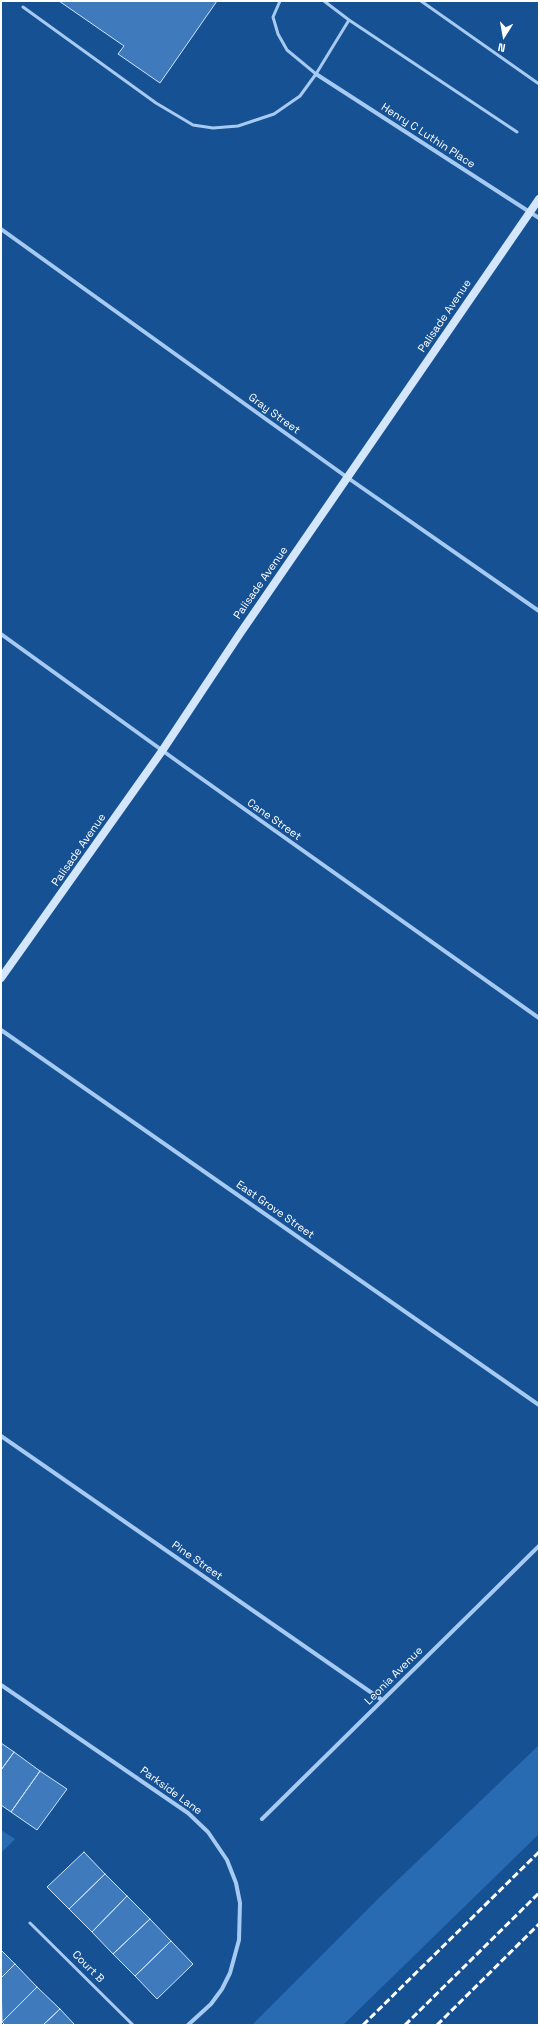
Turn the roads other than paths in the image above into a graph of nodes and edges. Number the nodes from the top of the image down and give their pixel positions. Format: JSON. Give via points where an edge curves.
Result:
{"nodes":[{"id":1,"x":280,"y":1,"type":"edge"},
{"id":2,"x":324,"y":1,"type":"edge"},
{"id":3,"x":421,"y":1,"type":"edge"},
{"id":4,"x":22,"y":8,"type":"dead end"},
{"id":5,"x":349,"y":20,"type":"junction"},
{"id":6,"x":316,"y":74,"type":"junction"},
{"id":7,"x":539,"y":84,"type":"edge"},
{"id":8,"x":517,"y":132,"type":"dead end"},
{"id":9,"x":539,"y":199,"type":"edge"},
{"id":10,"x":530,"y":212,"type":"junction"},
{"id":11,"x":539,"y":218,"type":"edge"},
{"id":12,"x":1,"y":230,"type":"edge"},
{"id":13,"x":348,"y":478,"type":"junction"},
{"id":14,"x":539,"y":611,"type":"edge"},
{"id":15,"x":1,"y":634,"type":"edge"},
{"id":16,"x":162,"y":751,"type":"junction"},
{"id":17,"x":1,"y":978,"type":"edge"},
{"id":18,"x":539,"y":1018,"type":"edge"},
{"id":19,"x":1,"y":1030,"type":"edge"},
{"id":20,"x":539,"y":1405,"type":"edge"},
{"id":21,"x":1,"y":1436,"type":"edge"},
{"id":22,"x":539,"y":1546,"type":"edge"},
{"id":23,"x":1,"y":1685,"type":"edge"},
{"id":24,"x":382,"y":1700,"type":"junction"},
{"id":25,"x":262,"y":1819,"type":"dead end"},
{"id":26,"x":30,"y":1923,"type":"dead end"},
{"id":27,"x":133,"y":2025,"type":"edge"},
{"id":28,"x":188,"y":2025,"type":"edge"}],
"edges":[{"from":1,"to":6,"type":"lane","via":[[273,17],[278,34],[287,50]]},
{"from":2,"to":5,"type":"lane"},
{"from":3,"to":7,"type":"lane"},
{"from":4,"to":6,"type":"lane","via":[[156,103],[193,125],[213,128],[238,126],[274,114],[300,96]]},
{"from":5,"to":6,"type":"lane"},
{"from":5,"to":8,"type":"lane"},
{"from":6,"to":10,"type":"street","name":"Henry C Luthin Place"},
{"from":9,"to":10,"type":"street","name":"Palisade Avenue"},
{"from":10,"to":11,"type":"street","name":"Henry C Luthin Place"},
{"from":10,"to":13,"type":"street","name":"Palisade Avenue"},
{"from":12,"to":13,"type":"street","name":"Gray Street"},
{"from":13,"to":14,"type":"street","name":"Gray Street"},
{"from":13,"to":16,"type":"street","name":"Palisade Avenue"},
{"from":15,"to":16,"type":"street","name":"Cane Street"},
{"from":16,"to":17,"type":"street","name":"Palisade Avenue"},
{"from":16,"to":18,"type":"street","name":"Cane Street"},
{"from":19,"to":20,"type":"street","name":"East Grove Street"},
{"from":21,"to":24,"type":"street","name":"Pine Street"},
{"from":22,"to":24,"type":"street","name":"Leonia Avenue"},
{"from":23,"to":28,"type":"street","name":"Parkside Lane","via":[[188,1813],[208,1832],[227,1860],[240,1903],[239,1940],[230,1973],[222,1989],[211,2004]]},
{"from":24,"to":25,"type":"street","name":"Leonia Avenue"},
{"from":26,"to":27,"type":"lane","name":"Court B"}]}
